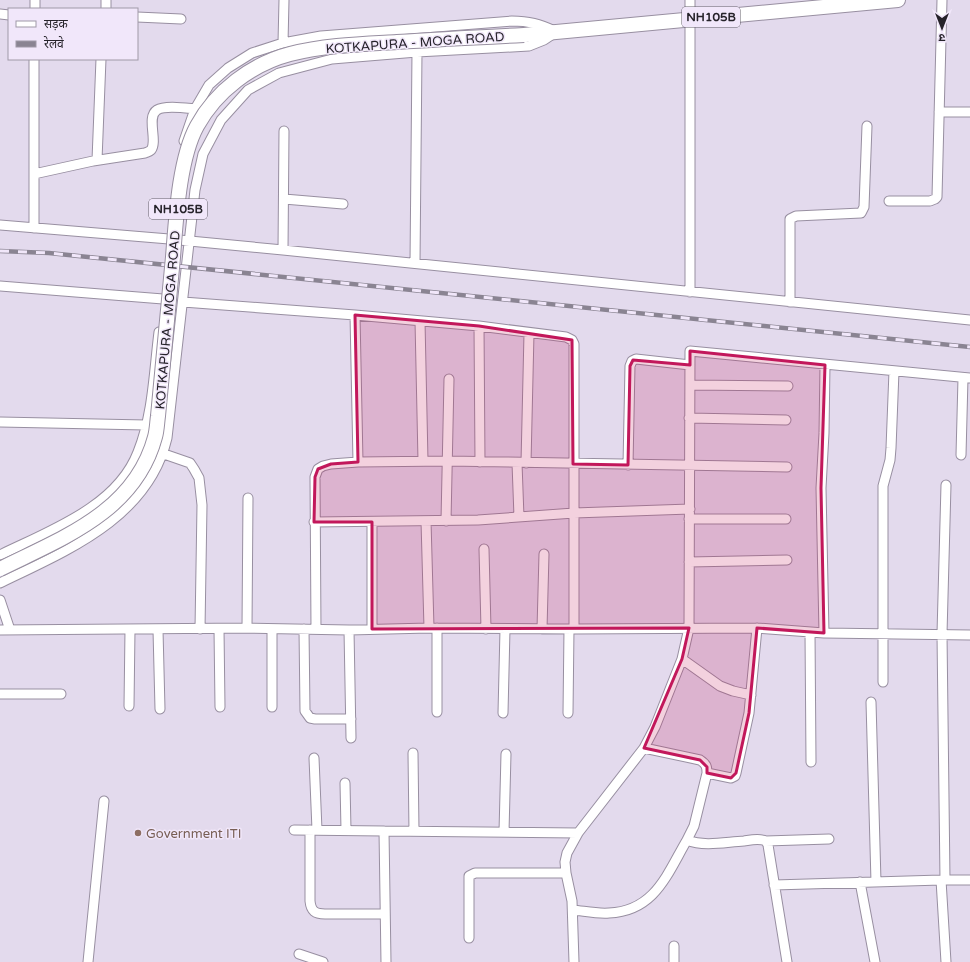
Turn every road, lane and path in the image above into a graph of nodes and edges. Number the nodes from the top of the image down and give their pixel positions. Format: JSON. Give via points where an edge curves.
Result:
{"nodes":[{"id":1,"x":284,"y":0,"type":"edge"},
{"id":2,"x":690,"y":0,"type":"edge"},
{"id":3,"x":898,"y":0,"type":"edge"},
{"id":4,"x":942,"y":0,"type":"edge"},
{"id":5,"x":138,"y":17,"type":"edge"},
{"id":6,"x":690,"y":18,"type":"junction"},
{"id":7,"x":181,"y":19,"type":"dead end"},
{"id":8,"x":556,"y":32,"type":"junction"},
{"id":9,"x":283,"y":43,"type":"junction"},
{"id":10,"x":417,"y":52,"type":"junction"},
{"id":11,"x":34,"y":60,"type":"edge"},
{"id":12,"x":101,"y":60,"type":"edge"},
{"id":13,"x":194,"y":109,"type":"junction"},
{"id":14,"x":939,"y":112,"type":"junction"},
{"id":15,"x":970,"y":112,"type":"edge"},
{"id":16,"x":867,"y":126,"type":"dead end"},
{"id":17,"x":284,"y":131,"type":"dead end"},
{"id":18,"x":97,"y":160,"type":"junction"},
{"id":19,"x":34,"y":174,"type":"junction"},
{"id":20,"x":284,"y":199,"type":"junction"},
{"id":21,"x":889,"y":201,"type":"dead end"},
{"id":22,"x":343,"y":204,"type":"dead end"},
{"id":23,"x":0,"y":225,"type":"edge"},
{"id":24,"x":34,"y":228,"type":"junction"},
{"id":25,"x":169,"y":238,"type":"junction"},
{"id":26,"x":190,"y":241,"type":"junction"},
{"id":27,"x":283,"y":250,"type":"junction"},
{"id":28,"x":415,"y":263,"type":"junction"},
{"id":29,"x":0,"y":286,"type":"edge"},
{"id":30,"x":690,"y":292,"type":"junction"},
{"id":31,"x":163,"y":299,"type":"junction"},
{"id":32,"x":183,"y":302,"type":"junction"},
{"id":33,"x":790,"y":302,"type":"junction"},
{"id":34,"x":355,"y":315,"type":"junction"},
{"id":35,"x":970,"y":320,"type":"edge"},
{"id":36,"x":420,"y":321,"type":"junction"},
{"id":37,"x":479,"y":326,"type":"junction"},
{"id":38,"x":529,"y":333,"type":"junction"},
{"id":39,"x":690,"y":365,"type":"junction"},
{"id":40,"x":825,"y":365,"type":"junction"},
{"id":41,"x":894,"y":371,"type":"junction"},
{"id":42,"x":966,"y":378,"type":"edge"},
{"id":43,"x":449,"y":379,"type":"dead end"},
{"id":44,"x":690,"y":385,"type":"junction"},
{"id":45,"x":788,"y":386,"type":"dead end"},
{"id":46,"x":689,"y":418,"type":"junction"},
{"id":47,"x":786,"y":420,"type":"dead end"},
{"id":48,"x":0,"y":422,"type":"edge"},
{"id":49,"x":146,"y":425,"type":"junction"},
{"id":50,"x":164,"y":454,"type":"junction"},
{"id":51,"x":961,"y":455,"type":"dead end"},
{"id":52,"x":358,"y":462,"type":"junction"},
{"id":53,"x":423,"y":462,"type":"junction"},
{"id":54,"x":448,"y":462,"type":"junction"},
{"id":55,"x":480,"y":462,"type":"junction"},
{"id":56,"x":521,"y":463,"type":"junction"},
{"id":57,"x":573,"y":464,"type":"junction"},
{"id":58,"x":628,"y":465,"type":"junction"},
{"id":59,"x":690,"y":466,"type":"junction"},
{"id":60,"x":787,"y":467,"type":"dead end"},
{"id":61,"x":946,"y":485,"type":"dead end"},
{"id":62,"x":248,"y":498,"type":"dead end"},
{"id":63,"x":690,"y":509,"type":"junction"},
{"id":64,"x":574,"y":513,"type":"junction"},
{"id":65,"x":519,"y":518,"type":"junction"},
{"id":66,"x":689,"y":519,"type":"junction"},
{"id":67,"x":786,"y":519,"type":"dead end"},
{"id":68,"x":426,"y":521,"type":"junction"},
{"id":69,"x":446,"y":521,"type":"junction"},
{"id":70,"x":314,"y":522,"type":"junction"},
{"id":71,"x":372,"y":522,"type":"junction"},
{"id":72,"x":484,"y":549,"type":"dead end"},
{"id":73,"x":544,"y":554,"type":"dead end"},
{"id":74,"x":0,"y":556,"type":"edge"},
{"id":75,"x":787,"y":560,"type":"dead end"},
{"id":76,"x":689,"y":562,"type":"junction"},
{"id":77,"x":0,"y":569,"type":"edge"},
{"id":78,"x":0,"y":583,"type":"edge"},
{"id":79,"x":0,"y":600,"type":"edge"},
{"id":80,"x":247,"y":628,"type":"junction"},
{"id":81,"x":433,"y":628,"type":"junction"},
{"id":82,"x":689,"y":628,"type":"junction"},
{"id":83,"x":757,"y":628,"type":"junction"},
{"id":84,"x":200,"y":629,"type":"junction"},
{"id":85,"x":219,"y":629,"type":"junction"},
{"id":86,"x":272,"y":629,"type":"junction"},
{"id":87,"x":304,"y":629,"type":"junction"},
{"id":88,"x":372,"y":629,"type":"junction"},
{"id":89,"x":486,"y":629,"type":"junction"},
{"id":90,"x":505,"y":629,"type":"junction"},
{"id":91,"x":542,"y":629,"type":"junction"},
{"id":92,"x":571,"y":629,"type":"junction"},
{"id":93,"x":0,"y":630,"type":"edge"},
{"id":94,"x":10,"y":630,"type":"junction"},
{"id":95,"x":130,"y":630,"type":"junction"},
{"id":96,"x":158,"y":630,"type":"junction"},
{"id":97,"x":316,"y":630,"type":"junction"},
{"id":98,"x":349,"y":630,"type":"junction"},
{"id":99,"x":810,"y":632,"type":"junction"},
{"id":100,"x":824,"y":633,"type":"junction"},
{"id":101,"x":884,"y":634,"type":"junction"},
{"id":102,"x":942,"y":634,"type":"junction"},
{"id":103,"x":970,"y":634,"type":"edge"},
{"id":104,"x":682,"y":659,"type":"junction"},
{"id":105,"x":883,"y":682,"type":"dead end"},
{"id":106,"x":0,"y":694,"type":"edge"},
{"id":107,"x":61,"y":694,"type":"dead end"},
{"id":108,"x":750,"y":695,"type":"junction"},
{"id":109,"x":871,"y":702,"type":"dead end"},
{"id":110,"x":129,"y":706,"type":"dead end"},
{"id":111,"x":272,"y":706,"type":"dead end"},
{"id":112,"x":220,"y":707,"type":"dead end"},
{"id":113,"x":160,"y":709,"type":"dead end"},
{"id":114,"x":437,"y":712,"type":"dead end"},
{"id":115,"x":503,"y":713,"type":"dead end"},
{"id":116,"x":568,"y":713,"type":"dead end"},
{"id":117,"x":351,"y":719,"type":"junction"},
{"id":118,"x":351,"y":738,"type":"dead end"},
{"id":119,"x":644,"y":748,"type":"junction"},
{"id":120,"x":413,"y":753,"type":"dead end"},
{"id":121,"x":506,"y":754,"type":"dead end"},
{"id":122,"x":314,"y":758,"type":"dead end"},
{"id":123,"x":811,"y":762,"type":"dead end"},
{"id":124,"x":707,"y":773,"type":"junction"},
{"id":125,"x":345,"y":783,"type":"dead end"},
{"id":126,"x":104,"y":801,"type":"dead end"},
{"id":127,"x":294,"y":830,"type":"dead end"},
{"id":128,"x":314,"y":830,"type":"junction"},
{"id":129,"x":346,"y":830,"type":"junction"},
{"id":130,"x":384,"y":831,"type":"junction"},
{"id":131,"x":414,"y":831,"type":"junction"},
{"id":132,"x":504,"y":832,"type":"junction"},
{"id":133,"x":578,"y":833,"type":"junction"},
{"id":134,"x":828,"y":839,"type":"dead end"},
{"id":135,"x":687,"y":840,"type":"junction"},
{"id":136,"x":766,"y":841,"type":"junction"},
{"id":137,"x":566,"y":872,"type":"junction"},
{"id":138,"x":943,"y":880,"type":"junction"},
{"id":139,"x":970,"y":880,"type":"edge"},
{"id":140,"x":860,"y":882,"type":"junction"},
{"id":141,"x":876,"y":882,"type":"junction"},
{"id":142,"x":774,"y":885,"type":"junction"},
{"id":143,"x":572,"y":910,"type":"junction"},
{"id":144,"x":385,"y":914,"type":"junction"},
{"id":145,"x":469,"y":938,"type":"dead end"},
{"id":146,"x":674,"y":946,"type":"dead end"},
{"id":147,"x":299,"y":954,"type":"dead end"},
{"id":148,"x":88,"y":962,"type":"edge"},
{"id":149,"x":323,"y":962,"type":"edge"},
{"id":150,"x":386,"y":962,"type":"edge"},
{"id":151,"x":574,"y":962,"type":"edge"},
{"id":152,"x":674,"y":962,"type":"edge"},
{"id":153,"x":787,"y":962,"type":"edge"},
{"id":154,"x":875,"y":962,"type":"edge"},
{"id":155,"x":946,"y":962,"type":"edge"}],
"edges":[{"from":1,"to":9,"type":"street"},
{"from":2,"to":6,"type":"street"},
{"from":3,"to":6,"type":"highway","name":"KOTKAPURA - MOGA ROAD","number":"NH105B"},
{"from":4,"to":14,"type":"street"},
{"from":5,"to":7,"type":"street"},
{"from":6,"to":8,"type":"highway","name":"KOTKAPURA - MOGA ROAD","number":"NH105B"},
{"from":6,"to":30,"type":"street"},
{"from":8,"to":9,"type":"street","via":[[527,21],[321,36]]},
{"from":8,"to":10,"type":"street","via":[[529,46]]},
{"from":8,"to":77,"type":"highway","name":"KOTKAPURA - MOGA ROAD","number":"NH105B","bridge":true,"via":[[320,48],[264,63],[231,85],[214,102],[197,126],[188,147],[176,227],[155,437],[141,473],[117,502],[97,518],[75,532]]},
{"from":9,"to":13,"type":"street","via":[[252,53],[228,68],[209,85]]},
{"from":10,"to":26,"type":"street","via":[[332,59],[280,72],[248,90],[221,120],[203,154],[195,190]]},
{"from":10,"to":28,"type":"street"},
{"from":11,"to":19,"type":"street"},
{"from":12,"to":18,"type":"street"},
{"from":13,"to":18,"type":"street","via":[[156,110],[152,120],[151,150],[137,155]]},
{"from":13,"to":25,"type":"street","via":[[181,152]]},
{"from":14,"to":15,"type":"street"},
{"from":14,"to":21,"type":"street","via":[[937,197],[930,201]]},
{"from":16,"to":33,"type":"street","via":[[864,207],[861,214],[796,216],[790,219]]},
{"from":17,"to":20,"type":"street"},
{"from":18,"to":19,"type":"street"},
{"from":19,"to":24,"type":"street"},
{"from":20,"to":22,"type":"street"},
{"from":20,"to":27,"type":"street"},
{"from":23,"to":24,"type":"street"},
{"from":24,"to":25,"type":"street"},
{"from":25,"to":26,"type":"street"},
{"from":25,"to":31,"type":"street"},
{"from":26,"to":27,"type":"street"},
{"from":26,"to":32,"type":"street"},
{"from":27,"to":28,"type":"street"},
{"from":28,"to":30,"type":"street"},
{"from":29,"to":31,"type":"street"},
{"from":30,"to":33,"type":"street"},
{"from":31,"to":49,"type":"street"},
{"from":32,"to":34,"type":"street"},
{"from":32,"to":50,"type":"street"},
{"from":33,"to":35,"type":"street"},
{"from":34,"to":36,"type":"street"},
{"from":34,"to":52,"type":"street"},
{"from":36,"to":37,"type":"street"},
{"from":36,"to":53,"type":"street"},
{"from":37,"to":38,"type":"street"},
{"from":37,"to":55,"type":"street"},
{"from":38,"to":56,"type":"street"},
{"from":38,"to":57,"type":"street","via":[[566,337],[573,342]]},
{"from":39,"to":40,"type":"street","via":[[690,351]]},
{"from":39,"to":44,"type":"street"},
{"from":39,"to":58,"type":"street","via":[[636,359],[632,361]]},
{"from":40,"to":41,"type":"street"},
{"from":40,"to":100,"type":"street","via":[[821,488]]},
{"from":41,"to":42,"type":"street"},
{"from":41,"to":101,"type":"street","via":[[890,460],[883,486]]},
{"from":42,"to":51,"type":"street"},
{"from":43,"to":54,"type":"street"},
{"from":44,"to":45,"type":"street"},
{"from":44,"to":46,"type":"street"},
{"from":46,"to":47,"type":"street"},
{"from":46,"to":59,"type":"street"},
{"from":48,"to":49,"type":"street"},
{"from":49,"to":74,"type":"street","via":[[138,453],[129,470],[107,495],[86,512]]},
{"from":50,"to":78,"type":"street","via":[[143,491],[108,525],[48,560]]},
{"from":50,"to":84,"type":"street","via":[[190,464],[199,478],[202,505]]},
{"from":52,"to":53,"type":"street"},
{"from":52,"to":70,"type":"street","via":[[331,464],[318,469],[315,477]]},
{"from":53,"to":54,"type":"street"},
{"from":54,"to":55,"type":"street"},
{"from":54,"to":69,"type":"street"},
{"from":55,"to":56,"type":"street"},
{"from":56,"to":57,"type":"street"},
{"from":56,"to":65,"type":"street"},
{"from":57,"to":58,"type":"street"},
{"from":57,"to":64,"type":"street"},
{"from":58,"to":59,"type":"street"},
{"from":59,"to":60,"type":"street"},
{"from":59,"to":63,"type":"street"},
{"from":61,"to":102,"type":"street"},
{"from":62,"to":80,"type":"street"},
{"from":63,"to":64,"type":"street"},
{"from":63,"to":66,"type":"street"},
{"from":64,"to":65,"type":"street"},
{"from":64,"to":92,"type":"street"},
{"from":65,"to":69,"type":"street"},
{"from":66,"to":67,"type":"street"},
{"from":66,"to":76,"type":"street"},
{"from":68,"to":69,"type":"street"},
{"from":68,"to":71,"type":"street"},
{"from":68,"to":81,"type":"street"},
{"from":70,"to":71,"type":"street"},
{"from":70,"to":97,"type":"street"},
{"from":71,"to":88,"type":"street"},
{"from":72,"to":89,"type":"street"},
{"from":73,"to":91,"type":"street"},
{"from":75,"to":76,"type":"street"},
{"from":76,"to":82,"type":"street"},
{"from":79,"to":94,"type":"street"},
{"from":80,"to":85,"type":"street"},
{"from":80,"to":86,"type":"street"},
{"from":81,"to":88,"type":"street"},
{"from":81,"to":89,"type":"street"},
{"from":81,"to":114,"type":"street"},
{"from":82,"to":83,"type":"street"},
{"from":82,"to":92,"type":"street"},
{"from":82,"to":104,"type":"street"},
{"from":83,"to":99,"type":"street"},
{"from":83,"to":108,"type":"street"},
{"from":84,"to":85,"type":"street"},
{"from":84,"to":96,"type":"street"},
{"from":85,"to":112,"type":"street"},
{"from":86,"to":87,"type":"street"},
{"from":86,"to":111,"type":"street"},
{"from":87,"to":97,"type":"street"},
{"from":87,"to":117,"type":"street","via":[[305,711],[310,718],[315,719]]},
{"from":88,"to":98,"type":"street"},
{"from":89,"to":90,"type":"street"},
{"from":90,"to":91,"type":"street"},
{"from":90,"to":115,"type":"street"},
{"from":91,"to":92,"type":"street"},
{"from":92,"to":116,"type":"street"},
{"from":93,"to":94,"type":"street"},
{"from":94,"to":95,"type":"street"},
{"from":95,"to":96,"type":"street"},
{"from":95,"to":110,"type":"street"},
{"from":96,"to":113,"type":"street"},
{"from":97,"to":98,"type":"street"},
{"from":98,"to":117,"type":"street"},
{"from":99,"to":100,"type":"street"},
{"from":99,"to":123,"type":"street"},
{"from":100,"to":101,"type":"street"},
{"from":101,"to":102,"type":"street"},
{"from":101,"to":105,"type":"street"},
{"from":102,"to":103,"type":"street"},
{"from":102,"to":138,"type":"street"},
{"from":104,"to":108,"type":"street","via":[[720,686]]},
{"from":104,"to":119,"type":"street"},
{"from":106,"to":107,"type":"street"},
{"from":108,"to":124,"type":"street","via":[[748,720],[734,776],[727,778]]},
{"from":109,"to":141,"type":"street"},
{"from":117,"to":118,"type":"street"},
{"from":119,"to":124,"type":"street","via":[[700,760],[705,763]]},
{"from":119,"to":133,"type":"street"},
{"from":120,"to":131,"type":"street"},
{"from":121,"to":132,"type":"street"},
{"from":122,"to":128,"type":"street"},
{"from":124,"to":135,"type":"street","via":[[694,826]]},
{"from":125,"to":129,"type":"street"},
{"from":126,"to":148,"type":"street"},
{"from":127,"to":128,"type":"street"},
{"from":128,"to":129,"type":"street"},
{"from":128,"to":144,"type":"street","via":[[310,900],[314,912]]},
{"from":129,"to":130,"type":"street"},
{"from":130,"to":131,"type":"street"},
{"from":130,"to":144,"type":"street"},
{"from":131,"to":132,"type":"street"},
{"from":132,"to":133,"type":"street"},
{"from":133,"to":137,"type":"street","via":[[567,853]]},
{"from":134,"to":136,"type":"street"},
{"from":135,"to":136,"type":"street","via":[[709,844]]},
{"from":135,"to":143,"type":"street","via":[[662,883],[641,905],[607,914]]},
{"from":136,"to":142,"type":"street"},
{"from":137,"to":143,"type":"street"},
{"from":137,"to":145,"type":"street","via":[[475,873],[469,876]]},
{"from":138,"to":139,"type":"street"},
{"from":138,"to":141,"type":"street"},
{"from":138,"to":155,"type":"street"},
{"from":140,"to":141,"type":"street"},
{"from":140,"to":142,"type":"street"},
{"from":140,"to":154,"type":"street"},
{"from":142,"to":153,"type":"street"},
{"from":143,"to":151,"type":"street"},
{"from":144,"to":150,"type":"street"},
{"from":146,"to":152,"type":"street"},
{"from":147,"to":149,"type":"street"}]}
